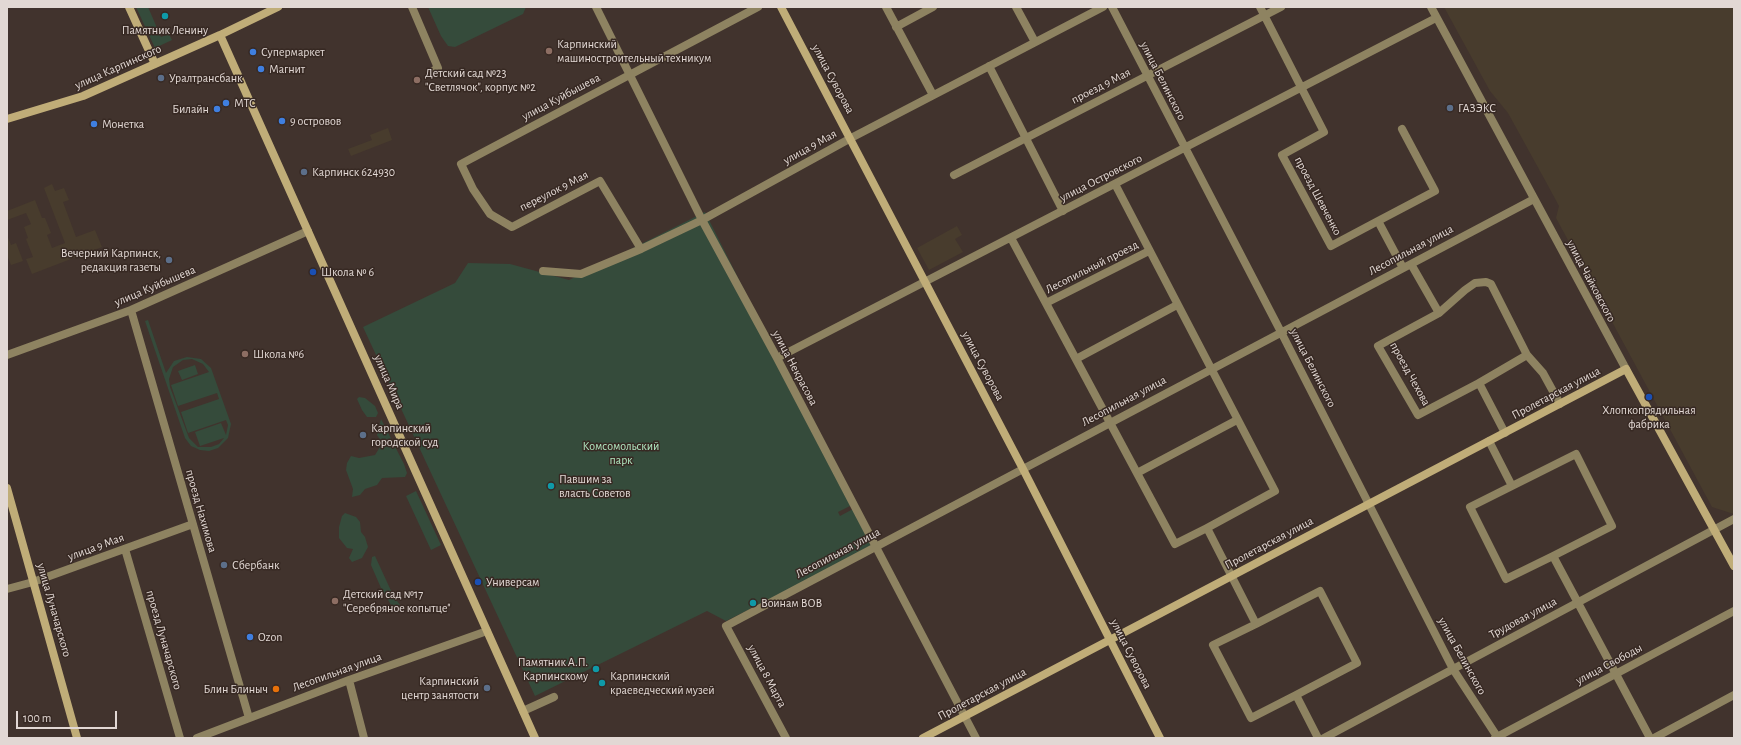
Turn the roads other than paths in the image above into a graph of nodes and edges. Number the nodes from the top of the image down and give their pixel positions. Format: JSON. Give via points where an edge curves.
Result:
{"nodes":[{"id":1,"x":129,"y":7,"type":"edge"},
{"id":2,"x":278,"y":7,"type":"edge"},
{"id":3,"x":412,"y":7,"type":"edge"},
{"id":4,"x":758,"y":7,"type":"edge"},
{"id":5,"x":781,"y":7,"type":"edge"},
{"id":6,"x":886,"y":7,"type":"edge"},
{"id":7,"x":933,"y":7,"type":"edge"},
{"id":8,"x":1016,"y":7,"type":"edge"},
{"id":9,"x":1102,"y":7,"type":"edge"},
{"id":10,"x":1112,"y":7,"type":"edge"},
{"id":11,"x":1260,"y":7,"type":"edge"},
{"id":12,"x":1281,"y":7,"type":"edge"},
{"id":13,"x":1431,"y":7,"type":"edge"},
{"id":14,"x":598,"y":8,"type":"edge"},
{"id":15,"x":1264,"y":16,"type":"junction"},
{"id":16,"x":1436,"y":18,"type":"junction"},
{"id":17,"x":896,"y":27,"type":"junction"},
{"id":18,"x":220,"y":35,"type":"junction"},
{"id":19,"x":1035,"y":42,"type":"junction"},
{"id":20,"x":155,"y":64,"type":"junction"},
{"id":21,"x":989,"y":66,"type":"junction"},
{"id":22,"x":431,"y":72,"type":"dead end"},
{"id":23,"x":629,"y":75,"type":"junction"},
{"id":24,"x":1147,"y":76,"type":"junction"},
{"id":25,"x":1301,"y":89,"type":"junction"},
{"id":26,"x":933,"y":95,"type":"junction"},
{"id":27,"x":7,"y":119,"type":"edge"},
{"id":28,"x":1402,"y":129,"type":"dead end"},
{"id":29,"x":851,"y":138,"type":"junction"},
{"id":30,"x":1026,"y":138,"type":"junction"},
{"id":31,"x":1185,"y":149,"type":"junction"},
{"id":32,"x":954,"y":175,"type":"dead end"},
{"id":33,"x":1115,"y":184,"type":"junction"},
{"id":34,"x":1534,"y":199,"type":"junction"},
{"id":35,"x":1063,"y":211,"type":"junction"},
{"id":36,"x":702,"y":220,"type":"junction"},
{"id":37,"x":1378,"y":221,"type":"junction"},
{"id":38,"x":512,"y":227,"type":"joint"},
{"id":39,"x":308,"y":231,"type":"junction"},
{"id":40,"x":1011,"y":238,"type":"junction"},
{"id":41,"x":641,"y":249,"type":"junction"},
{"id":42,"x":1149,"y":251,"type":"junction"},
{"id":43,"x":1411,"y":264,"type":"junction"},
{"id":44,"x":1403,"y":268,"type":"junction"},
{"id":45,"x":543,"y":272,"type":"dead end"},
{"id":46,"x":925,"y":282,"type":"junction"},
{"id":47,"x":1046,"y":303,"type":"junction"},
{"id":48,"x":1177,"y":305,"type":"junction"},
{"id":49,"x":131,"y":310,"type":"junction"},
{"id":50,"x":1440,"y":312,"type":"junction"},
{"id":51,"x":1281,"y":332,"type":"junction"},
{"id":52,"x":7,"y":355,"type":"edge"},
{"id":53,"x":1527,"y":355,"type":"junction"},
{"id":54,"x":777,"y":358,"type":"junction"},
{"id":55,"x":1076,"y":359,"type":"junction"},
{"id":56,"x":1210,"y":369,"type":"junction"},
{"id":57,"x":1626,"y":370,"type":"junction"},
{"id":58,"x":1479,"y":383,"type":"junction"},
{"id":59,"x":1560,"y":404,"type":"junction"},
{"id":60,"x":1237,"y":420,"type":"junction"},
{"id":61,"x":1110,"y":423,"type":"junction"},
{"id":62,"x":1504,"y":433,"type":"junction"},
{"id":63,"x":1489,"y":441,"type":"junction"},
{"id":64,"x":1023,"y":468,"type":"junction"},
{"id":65,"x":1137,"y":473,"type":"junction"},
{"id":66,"x":1512,"y":486,"type":"junction"},
{"id":67,"x":7,"y":488,"type":"edge"},
{"id":68,"x":1369,"y":504,"type":"junction"},
{"id":69,"x":1734,"y":519,"type":"edge"},
{"id":70,"x":193,"y":524,"type":"junction"},
{"id":71,"x":1207,"y":528,"type":"junction"},
{"id":72,"x":1714,"y":530,"type":"junction"},
{"id":73,"x":876,"y":546,"type":"junction"},
{"id":74,"x":126,"y":549,"type":"junction"},
{"id":75,"x":1553,"y":556,"type":"junction"},
{"id":76,"x":1734,"y":566,"type":"edge"},
{"id":77,"x":1232,"y":576,"type":"junction"},
{"id":78,"x":33,"y":582,"type":"junction"},
{"id":79,"x":7,"y":589,"type":"edge"},
{"id":80,"x":1577,"y":603,"type":"junction"},
{"id":81,"x":1734,"y":611,"type":"edge"},
{"id":82,"x":1256,"y":624,"type":"junction"},
{"id":83,"x":726,"y":626,"type":"joint"},
{"id":84,"x":487,"y":631,"type":"junction"},
{"id":85,"x":1110,"y":640,"type":"junction"},
{"id":86,"x":1453,"y":669,"type":"junction"},
{"id":87,"x":1616,"y":674,"type":"junction"},
{"id":88,"x":349,"y":680,"type":"junction"},
{"id":89,"x":1296,"y":695,"type":"junction"},
{"id":90,"x":1734,"y":695,"type":"edge"},
{"id":91,"x":554,"y":697,"type":"dead end"},
{"id":92,"x":523,"y":711,"type":"junction"},
{"id":93,"x":964,"y":716,"type":"junction"},
{"id":94,"x":249,"y":718,"type":"junction"},
{"id":95,"x":77,"y":738,"type":"edge"},
{"id":96,"x":180,"y":738,"type":"edge"},
{"id":97,"x":197,"y":738,"type":"edge"},
{"id":98,"x":364,"y":738,"type":"edge"},
{"id":99,"x":535,"y":738,"type":"edge"},
{"id":100,"x":786,"y":738,"type":"edge"},
{"id":101,"x":923,"y":738,"type":"edge"},
{"id":102,"x":976,"y":738,"type":"edge"},
{"id":103,"x":1160,"y":738,"type":"edge"},
{"id":104,"x":1318,"y":738,"type":"edge"},
{"id":105,"x":1324,"y":738,"type":"edge"},
{"id":106,"x":1497,"y":738,"type":"edge"},
{"id":107,"x":1650,"y":738,"type":"edge"},
{"id":108,"x":1654,"y":738,"type":"edge"}],
"edges":[{"from":1,"to":20,"type":"main road"},
{"from":2,"to":18,"type":"main road","name":"улица Карпинского"},
{"from":3,"to":22,"type":"street","via":[[438,68]]},
{"from":4,"to":23,"type":"street","name":"улица Куйбышева"},
{"from":5,"to":29,"type":"main road","name":"улица Суворова"},
{"from":6,"to":17,"type":"street"},
{"from":7,"to":17,"type":"street"},
{"from":8,"to":19,"type":"street"},
{"from":9,"to":19,"type":"street","name":"улица 9 Мая"},
{"from":10,"to":24,"type":"street","name":"улица Белинского"},
{"from":11,"to":15,"type":"street"},
{"from":12,"to":15,"type":"street","name":"проезд 9 Мая"},
{"from":13,"to":16,"type":"street","name":"улица Чайковского"},
{"from":14,"to":23,"type":"street","name":"улица Некрасова"},
{"from":15,"to":24,"type":"street","name":"проезд 9 Мая"},
{"from":15,"to":25,"type":"street"},
{"from":16,"to":25,"type":"street","name":"улица Островского"},
{"from":16,"to":34,"type":"street","name":"улица Чайковского"},
{"from":17,"to":26,"type":"street"},
{"from":18,"to":20,"type":"main road","name":"улица Карпинского"},
{"from":18,"to":39,"type":"main road","name":"улица Мира"},
{"from":19,"to":21,"type":"street","name":"улица 9 Мая"},
{"from":20,"to":27,"type":"main road","name":"улица Карпинского","via":[[72,100]]},
{"from":21,"to":26,"type":"street","name":"улица 9 Мая"},
{"from":21,"to":30,"type":"street"},
{"from":23,"to":36,"type":"street","name":"улица Некрасова"},
{"from":23,"to":38,"type":"street","name":"улица Куйбышева","via":[[460,164],[490,214]]},
{"from":24,"to":30,"type":"street","name":"проезд 9 Мая"},
{"from":24,"to":31,"type":"street","name":"улица Белинского"},
{"from":25,"to":31,"type":"street","name":"улица Островского"},
{"from":25,"to":37,"type":"street","name":"проезд Шевченко","via":[[1324,132],[1282,155],[1331,246]]},
{"from":26,"to":29,"type":"street","name":"улица 9 Мая"},
{"from":28,"to":37,"type":"street","name":"проезд Шевченко","via":[[1435,190]]},
{"from":29,"to":36,"type":"street","name":"улица 9 Мая"},
{"from":29,"to":46,"type":"main road","name":"улица Суворова"},
{"from":30,"to":32,"type":"street","name":"проезд 9 Мая"},
{"from":30,"to":35,"type":"street"},
{"from":31,"to":33,"type":"street","name":"улица Островского"},
{"from":31,"to":51,"type":"street","name":"улица Белинского"},
{"from":33,"to":35,"type":"street","name":"улица Островского"},
{"from":33,"to":42,"type":"street","name":"Лесопильный проезд"},
{"from":34,"to":43,"type":"street","name":"Лесопильная улица"},
{"from":34,"to":57,"type":"street","name":"улица Чайковского"},
{"from":35,"to":40,"type":"street","name":"улица Островского"},
{"from":36,"to":41,"type":"street","name":"улица 9 Мая"},
{"from":36,"to":54,"type":"street","name":"улица Некрасова"},
{"from":37,"to":44,"type":"street"},
{"from":38,"to":41,"type":"street","name":"переулок 9 Мая","via":[[600,181]]},
{"from":39,"to":49,"type":"street","name":"улица Куйбышева"},
{"from":39,"to":84,"type":"main road","name":"улица Мира"},
{"from":40,"to":46,"type":"street","name":"улица Островского"},
{"from":40,"to":47,"type":"street","name":"Лесопильный проезд"},
{"from":41,"to":45,"type":"street","name":"улица 9 Мая","via":[[581,274]]},
{"from":42,"to":47,"type":"street","name":"Лесопильный проезд"},
{"from":42,"to":48,"type":"street","name":"Лесопильный проезд"},
{"from":43,"to":44,"type":"street","name":"Лесопильная улица"},
{"from":43,"to":50,"type":"street"},
{"from":44,"to":51,"type":"street","name":"Лесопильная улица"},
{"from":46,"to":54,"type":"street","name":"улица Островского"},
{"from":46,"to":64,"type":"main road","name":"улица Суворова"},
{"from":47,"to":55,"type":"street","name":"Лесопильный проезд"},
{"from":48,"to":55,"type":"street"},
{"from":48,"to":56,"type":"street","name":"Лесопильный проезд"},
{"from":49,"to":52,"type":"street","name":"улица Куйбышева"},
{"from":49,"to":70,"type":"street","name":"проезд Нахимова"},
{"from":50,"to":53,"type":"street","name":"проезд Чехова","via":[[1475,283],[1491,284]]},
{"from":50,"to":58,"type":"street","name":"проезд Чехова","via":[[1378,346],[1418,415]]},
{"from":51,"to":56,"type":"street","name":"Лесопильная улица"},
{"from":51,"to":68,"type":"street","name":"улица Белинского"},
{"from":53,"to":58,"type":"street","name":"проезд Чехова"},
{"from":53,"to":59,"type":"street","via":[[1543,373]]},
{"from":54,"to":73,"type":"street","name":"улица Некрасова"},
{"from":55,"to":61,"type":"street","name":"Лесопильный проезд"},
{"from":56,"to":60,"type":"street","name":"Лесопильный проезд"},
{"from":56,"to":61,"type":"street","name":"Лесопильная улица"},
{"from":57,"to":59,"type":"main road","name":"Пролетарская улица"},
{"from":57,"to":72,"type":"main road","name":"улица Чайковского"},
{"from":58,"to":62,"type":"street"},
{"from":59,"to":62,"type":"main road","name":"Пролетарская улица"},
{"from":60,"to":65,"type":"street"},
{"from":60,"to":71,"type":"street","name":"Лесопильный проезд","via":[[1275,491]]},
{"from":61,"to":64,"type":"street","name":"Лесопильная улица"},
{"from":61,"to":65,"type":"street","name":"Лесопильный проезд"},
{"from":62,"to":63,"type":"main road","name":"Пролетарская улица"},
{"from":63,"to":66,"type":"street"},
{"from":63,"to":68,"type":"main road","name":"Пролетарская улица"},
{"from":64,"to":73,"type":"street","name":"Лесопильная улица"},
{"from":64,"to":85,"type":"main road","name":"улица Суворова"},
{"from":65,"to":71,"type":"street","name":"Лесопильный проезд","via":[[1175,544]]},
{"from":66,"to":75,"type":"street","via":[[1470,507],[1506,579]]},
{"from":66,"to":75,"type":"street","via":[[1576,454],[1612,526]]},
{"from":67,"to":78,"type":"main road","name":"улица Луначарского"},
{"from":68,"to":77,"type":"main road","name":"Пролетарская улица"},
{"from":68,"to":86,"type":"street","name":"улица Белинского"},
{"from":69,"to":72,"type":"street","name":"Трудовая улица"},
{"from":70,"to":74,"type":"street","name":"улица 9 Мая"},
{"from":70,"to":94,"type":"street","name":"проезд Нахимова"},
{"from":71,"to":77,"type":"street"},
{"from":72,"to":76,"type":"main road","name":"улица Чайковского"},
{"from":72,"to":80,"type":"street","name":"Трудовая улица"},
{"from":73,"to":83,"type":"street","name":"Лесопильная улица"},
{"from":73,"to":93,"type":"street","name":"улица Некрасова"},
{"from":74,"to":78,"type":"street","name":"улица 9 Мая"},
{"from":74,"to":96,"type":"street","name":"проезд Луначарского"},
{"from":75,"to":80,"type":"street"},
{"from":77,"to":82,"type":"street"},
{"from":77,"to":85,"type":"main road","name":"Пролетарская улица"},
{"from":78,"to":79,"type":"street","name":"улица 9 Мая"},
{"from":78,"to":95,"type":"main road","name":"улица Луначарского"},
{"from":80,"to":86,"type":"street","name":"Трудовая улица"},
{"from":80,"to":87,"type":"street"},
{"from":81,"to":87,"type":"street","name":"улица Свободы"},
{"from":82,"to":89,"type":"street","via":[[1213,645],[1250,718]]},
{"from":82,"to":89,"type":"street","via":[[1320,591],[1357,663]]},
{"from":83,"to":100,"type":"street","name":"улица 8 Марта"},
{"from":84,"to":88,"type":"street","name":"Лесопильная улица"},
{"from":84,"to":92,"type":"main road","name":"улица Мира"},
{"from":85,"to":93,"type":"main road","name":"Пролетарская улица"},
{"from":85,"to":103,"type":"main road","name":"улица Суворова"},
{"from":86,"to":105,"type":"street","name":"Трудовая улица"},
{"from":86,"to":106,"type":"street","name":"улица Белинского"},
{"from":87,"to":106,"type":"street","name":"улица Свободы"},
{"from":87,"to":107,"type":"street"},
{"from":88,"to":94,"type":"street","name":"Лесопильная улица"},
{"from":88,"to":98,"type":"street"},
{"from":89,"to":104,"type":"street"},
{"from":90,"to":108,"type":"street"},
{"from":91,"to":92,"type":"street"},
{"from":92,"to":99,"type":"main road","name":"улица Мира"},
{"from":93,"to":101,"type":"main road","name":"Пролетарская улица"},
{"from":93,"to":102,"type":"street","name":"улица Некрасова"},
{"from":94,"to":97,"type":"street","name":"Лесопильная улица"}]}
